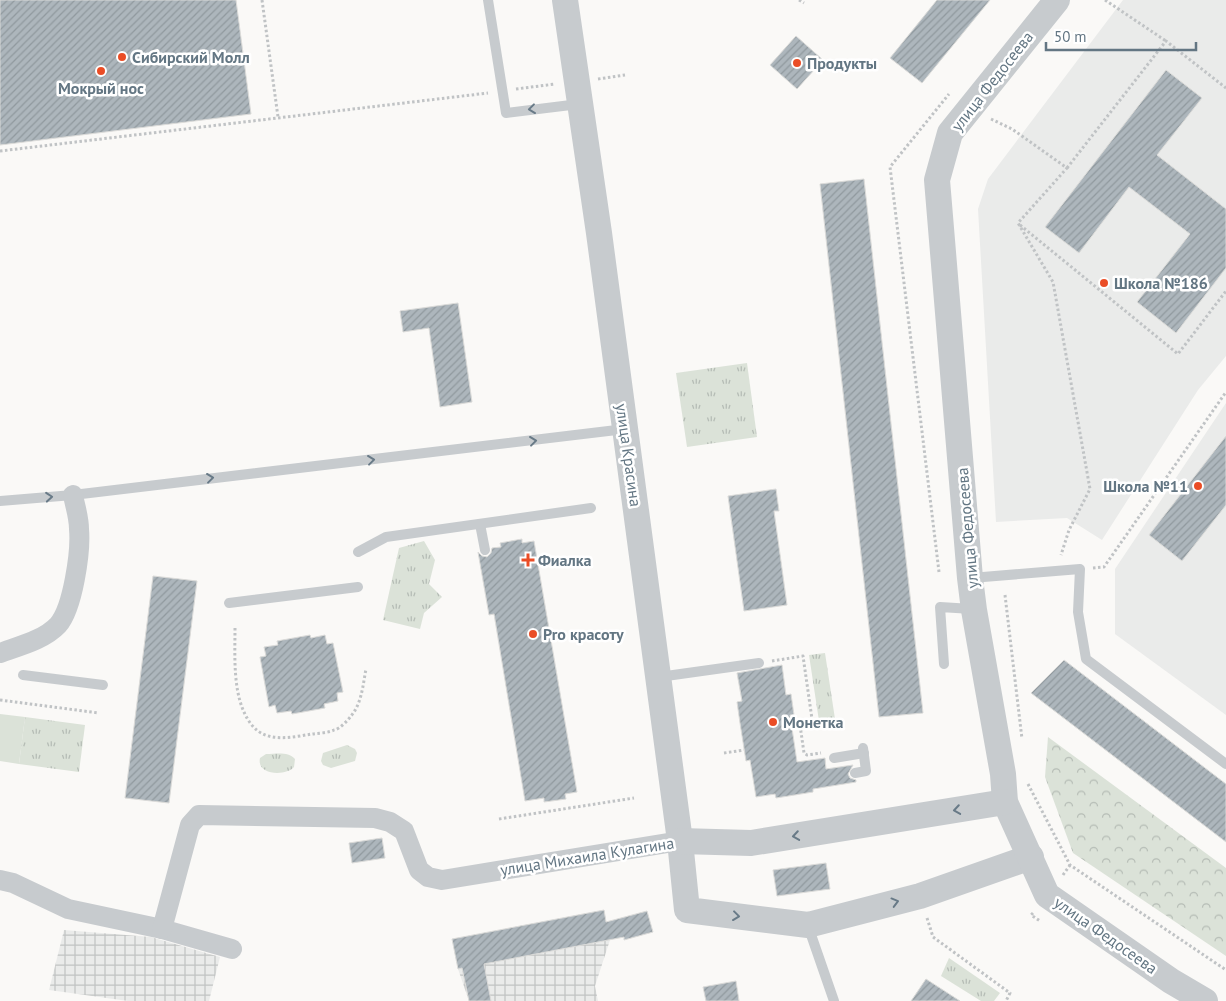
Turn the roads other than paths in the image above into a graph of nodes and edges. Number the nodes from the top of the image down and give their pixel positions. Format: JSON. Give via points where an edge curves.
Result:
{"nodes":[{"id":1,"x":488,"y":0,"type":"edge"},
{"id":2,"x":565,"y":0,"type":"edge"},
{"id":3,"x":1057,"y":0,"type":"edge"},
{"id":4,"x":578,"y":93,"type":"junction"},
{"id":5,"x":625,"y":429,"type":"junction"},
{"id":6,"x":72,"y":495,"type":"junction"},
{"id":7,"x":0,"y":501,"type":"edge"},
{"id":8,"x":590,"y":508,"type":"dead end"},
{"id":9,"x":480,"y":524,"type":"junction"},
{"id":10,"x":484,"y":550,"type":"dead end"},
{"id":11,"x":358,"y":552,"type":"dead end"},
{"id":12,"x":970,"y":578,"type":"junction"},
{"id":13,"x":358,"y":587,"type":"dead end"},
{"id":14,"x":229,"y":603,"type":"dead end"},
{"id":15,"x":974,"y":610,"type":"junction"},
{"id":16,"x":0,"y":653,"type":"edge"},
{"id":17,"x":759,"y":663,"type":"road end"},
{"id":18,"x":944,"y":664,"type":"dead end"},
{"id":19,"x":23,"y":675,"type":"dead end"},
{"id":20,"x":658,"y":678,"type":"junction"},
{"id":21,"x":103,"y":685,"type":"dead end"},
{"id":22,"x":834,"y":758,"type":"road end"},
{"id":23,"x":1226,"y":764,"type":"edge"},
{"id":24,"x":855,"y":773,"type":"dead end"},
{"id":25,"x":1005,"y":802,"type":"junction"},
{"id":26,"x":680,"y":840,"type":"junction"},
{"id":27,"x":1030,"y":857,"type":"junction"},
{"id":28,"x":0,"y":880,"type":"edge"},
{"id":29,"x":808,"y":925,"type":"junction"},
{"id":30,"x":162,"y":930,"type":"junction"},
{"id":31,"x":232,"y":949,"type":"dead end"},
{"id":32,"x":834,"y":1001,"type":"edge"},
{"id":33,"x":1205,"y":1001,"type":"edge"}],
"edges":[{"from":4,"to":1,"type":"lane","one_way":true,"via":[[506,113]]},
{"from":2,"to":4,"type":"street","name":"улица Красина"},
{"from":3,"to":12,"type":"street","name":"улица Федосеева","via":[[950,133],[937,180]]},
{"from":4,"to":5,"type":"street","name":"улица Красина"},
{"from":6,"to":5,"type":"lane","one_way":true},
{"from":5,"to":20,"type":"street","name":"улица Красина"},
{"from":7,"to":6,"type":"lane","one_way":true},
{"from":6,"to":16,"type":"street","via":[[79,528],[78,558],[66,610],[59,624],[48,634]]},
{"from":8,"to":9,"type":"lane"},
{"from":9,"to":10,"type":"lane"},
{"from":9,"to":11,"type":"lane","via":[[386,537]]},
{"from":12,"to":15,"type":"street","name":"улица Федосеева"},
{"from":12,"to":23,"type":"lane","via":[[1080,569],[1078,612],[1086,659]]},
{"from":13,"to":14,"type":"lane"},
{"from":15,"to":18,"type":"lane","via":[[940,607]]},
{"from":15,"to":25,"type":"street","name":"улица Федосеева"},
{"from":17,"to":20,"type":"lane"},
{"from":19,"to":21,"type":"lane"},
{"from":20,"to":26,"type":"street","name":"улица Красина"},
{"from":22,"to":24,"type":"lane","via":[[864,750],[866,770]]},
{"from":25,"to":26,"type":"street","name":"улица Михаила Кулагина","one_way":true,"via":[[751,843]]},
{"from":25,"to":27,"type":"street","name":"улица Федосеева"},
{"from":26,"to":29,"type":"street","name":"улица Красина","one_way":true,"via":[[687,910]]},
{"from":26,"to":30,"type":"street","name":"улица Михаила Кулагина","via":[[442,880],[428,877],[419,870],[404,831],[390,822],[375,818],[199,814],[190,825]]},
{"from":29,"to":27,"type":"street","one_way":true,"via":[[920,896]]},
{"from":27,"to":33,"type":"street","name":"улица Федосеева","via":[[1047,895]]},
{"from":28,"to":30,"type":"street","via":[[68,908]]},
{"from":29,"to":32,"type":"lane"},
{"from":30,"to":31,"type":"street"}]}
